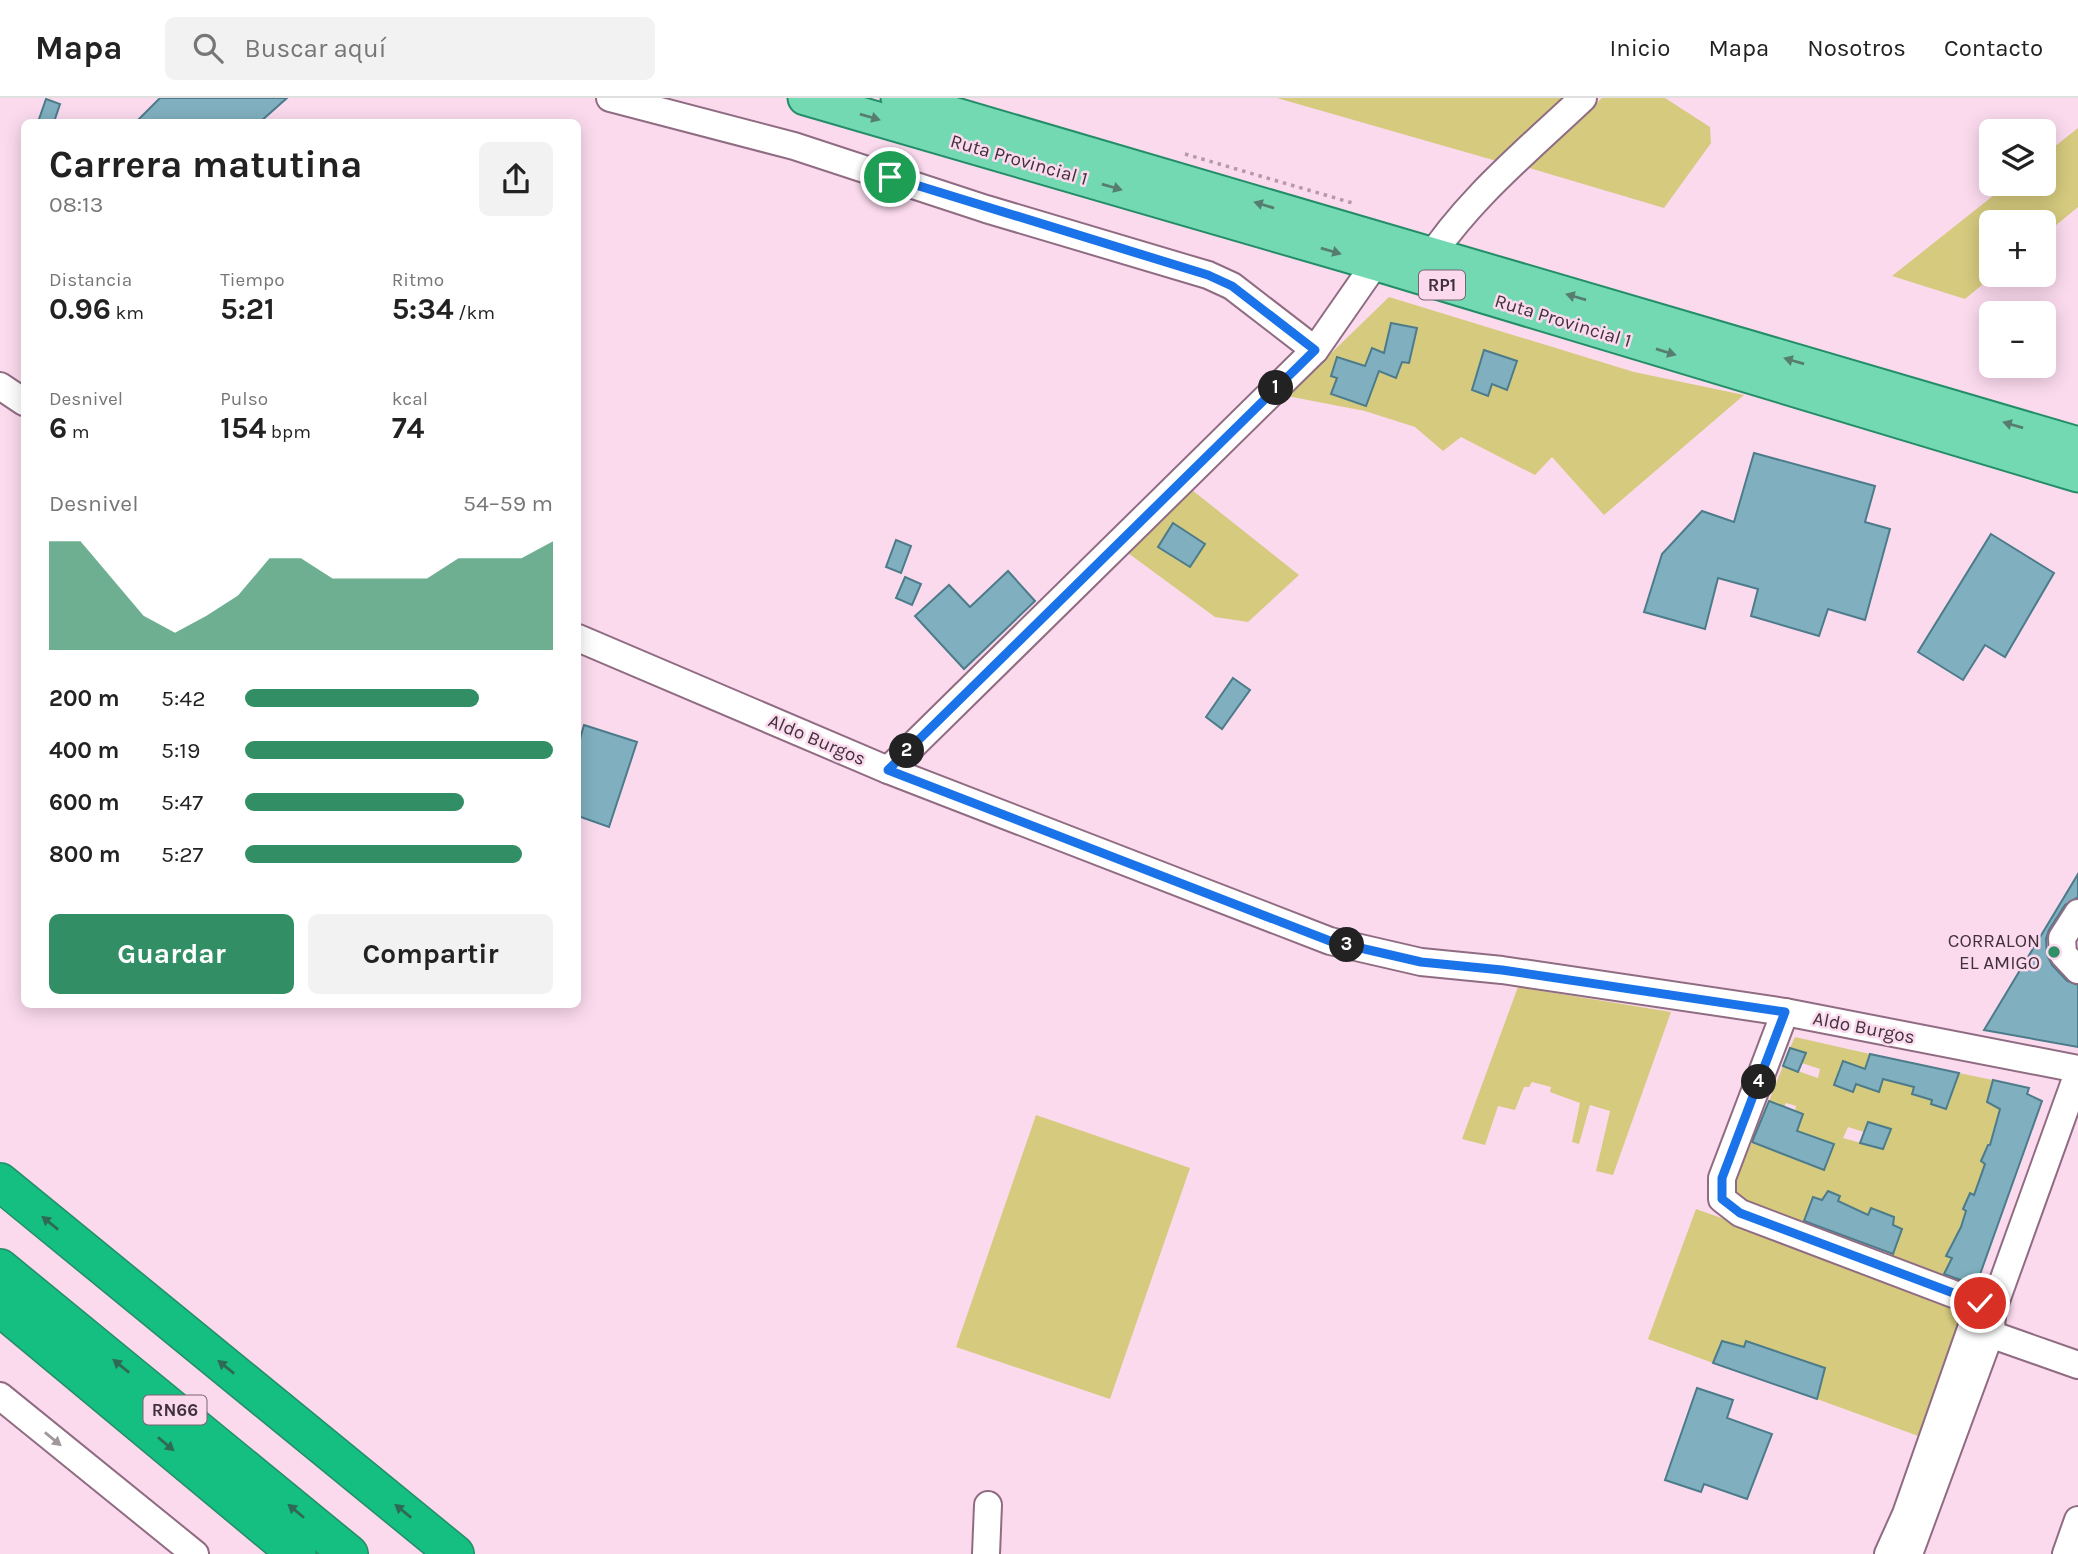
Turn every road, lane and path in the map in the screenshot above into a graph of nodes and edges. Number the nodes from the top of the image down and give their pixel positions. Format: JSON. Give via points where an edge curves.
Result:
{"nodes":[{"id":1,"x":610,"y":98,"type":"edge"},
{"id":2,"x":805,"y":98,"type":"edge"},
{"id":3,"x":898,"y":98,"type":"edge"},
{"id":4,"x":1583,"y":98,"type":"edge"},
{"id":5,"x":1383,"y":253,"type":"junction"},
{"id":6,"x":1425,"y":266,"type":"junction"},
{"id":7,"x":1315,"y":350,"type":"junction"},
{"id":8,"x":0,"y":386,"type":"edge"},
{"id":9,"x":21,"y":400,"type":"edge"},
{"id":10,"x":2078,"y":444,"type":"edge"},
{"id":11,"x":2078,"y":475,"type":"edge"},
{"id":12,"x":581,"y":639,"type":"edge"},
{"id":13,"x":888,"y":770,"type":"junction"},
{"id":14,"x":2078,"y":913,"type":"edge"},
{"id":15,"x":2078,"y":970,"type":"edge"},
{"id":16,"x":1785,"y":1012,"type":"junction"},
{"id":17,"x":2078,"y":1071,"type":"edge"},
{"id":18,"x":0,"y":1182,"type":"edge"},
{"id":19,"x":0,"y":1268,"type":"edge"},
{"id":20,"x":0,"y":1307,"type":"edge"},
{"id":21,"x":1988,"y":1315,"type":"junction"},
{"id":22,"x":2078,"y":1365,"type":"edge"},
{"id":23,"x":0,"y":1396,"type":"edge"},
{"id":24,"x":988,"y":1505,"type":"dead end"},
{"id":25,"x":2078,"y":1521,"type":"edge"},
{"id":26,"x":195,"y":1554,"type":"edge"},
{"id":27,"x":297,"y":1554,"type":"edge"},
{"id":28,"x":349,"y":1554,"type":"edge"},
{"id":29,"x":456,"y":1554,"type":"edge"},
{"id":30,"x":986,"y":1554,"type":"edge"},
{"id":31,"x":1888,"y":1554,"type":"edge"},
{"id":32,"x":1909,"y":1554,"type":"edge"},
{"id":33,"x":2066,"y":1554,"type":"edge"}],
"edges":[{"from":1,"to":7,"type":"street","via":[[794,146],[1208,275],[1232,286]]},
{"from":2,"to":5,"type":"main road","name":"Ruta Provincial 1","number":"RP1","one_way":true},
{"from":5,"to":3,"type":"main road","name":"Ruta Provincial 1","number":"RP1","one_way":true},
{"from":4,"to":6,"type":"street","via":[[1484,192]]},
{"from":5,"to":6,"type":"main road","name":"Ruta Provincial 1","number":"RP1"},
{"from":5,"to":7,"type":"street"},
{"from":10,"to":6,"type":"main road","name":"Ruta Provincial 1","number":"RP1","one_way":true},
{"from":6,"to":11,"type":"main road","name":"Ruta Provincial 1","number":"RP1","one_way":true},
{"from":7,"to":13,"type":"street"},
{"from":8,"to":9,"type":"street"},
{"from":12,"to":13,"type":"street","name":"Aldo Burgos"},
{"from":13,"to":16,"type":"street","name":"Aldo Burgos","via":[[1330,941],[1421,962]]},
{"from":14,"to":15,"type":"street","via":[[2062,938],[2063,954]]},
{"from":16,"to":17,"type":"street","name":"Aldo Burgos"},
{"from":16,"to":21,"type":"street","via":[[1722,1178],[1722,1199],[1740,1213]]},
{"from":17,"to":21,"type":"street"},
{"from":29,"to":18,"type":"highway","one_way":true},
{"from":28,"to":19,"type":"highway","number":"RN66","one_way":true},
{"from":20,"to":27,"type":"highway","number":"RN66","one_way":true},
{"from":21,"to":22,"type":"street"},
{"from":21,"to":31,"type":"street"},
{"from":21,"to":32,"type":"street"},
{"from":23,"to":26,"type":"street","one_way":true},
{"from":24,"to":30,"type":"street"},
{"from":25,"to":33,"type":"street"}]}
